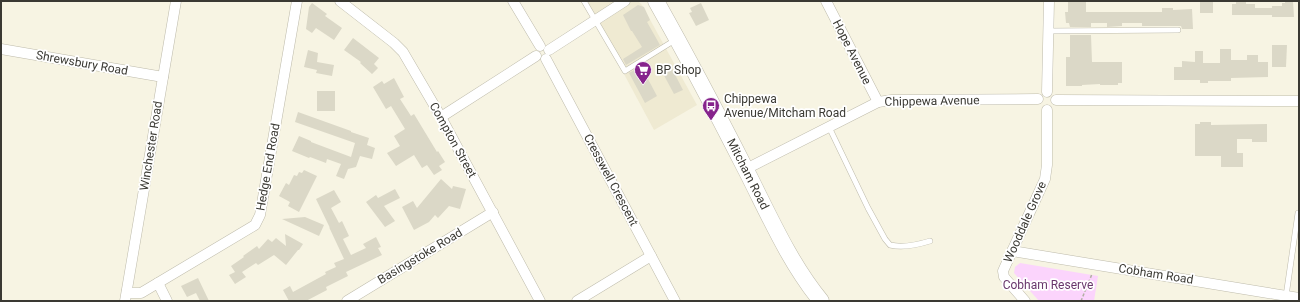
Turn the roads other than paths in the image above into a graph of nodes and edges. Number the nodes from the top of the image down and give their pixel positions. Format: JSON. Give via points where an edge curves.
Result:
{"nodes":[{"id":1,"x":176,"y":1,"type":"edge"},
{"id":2,"x":297,"y":1,"type":"edge"},
{"id":3,"x":340,"y":1,"type":"edge"},
{"id":4,"x":513,"y":1,"type":"edge"},
{"id":5,"x":584,"y":1,"type":"edge"},
{"id":6,"x":625,"y":1,"type":"edge"},
{"id":7,"x":656,"y":1,"type":"edge"},
{"id":8,"x":826,"y":1,"type":"edge"},
{"id":9,"x":1049,"y":1,"type":"edge"},
{"id":10,"x":595,"y":20,"type":"junction"},
{"id":11,"x":1178,"y":30,"type":"dead end"},
{"id":12,"x":1048,"y":31,"type":"junction"},
{"id":13,"x":677,"y":39,"type":"junction"},
{"id":14,"x":1,"y":49,"type":"edge"},
{"id":15,"x":543,"y":53,"type":"junction"},
{"id":16,"x":163,"y":77,"type":"junction"},
{"id":17,"x":1047,"y":92,"type":"junction"},
{"id":18,"x":1038,"y":100,"type":"junction"},
{"id":19,"x":1056,"y":100,"type":"junction"},
{"id":20,"x":1299,"y":101,"type":"edge"},
{"id":21,"x":878,"y":102,"type":"junction"},
{"id":22,"x":1047,"y":110,"type":"junction"},
{"id":23,"x":441,"y":117,"type":"junction"},
{"id":24,"x":829,"y":127,"type":"junction"},
{"id":25,"x":746,"y":169,"type":"junction"},
{"id":26,"x":493,"y":212,"type":"junction"},
{"id":27,"x":1298,"y":213,"type":"dead end"},
{"id":28,"x":930,"y":241,"type":"dead end"},
{"id":29,"x":1012,"y":251,"type":"junction"},
{"id":30,"x":651,"y":256,"type":"junction"},
{"id":31,"x":158,"y":283,"type":"junction"},
{"id":32,"x":126,"y":296,"type":"edge"},
{"id":33,"x":1286,"y":296,"type":"junction"},
{"id":34,"x":1299,"y":298,"type":"edge"},
{"id":35,"x":167,"y":301,"type":"edge"},
{"id":36,"x":347,"y":301,"type":"edge"},
{"id":37,"x":540,"y":301,"type":"edge"},
{"id":38,"x":577,"y":301,"type":"edge"},
{"id":39,"x":674,"y":301,"type":"edge"},
{"id":40,"x":821,"y":301,"type":"edge"},
{"id":41,"x":1025,"y":301,"type":"edge"}],
"edges":[{"from":1,"to":16,"type":"street","name":"Winchester Road"},
{"from":2,"to":31,"type":"street","name":"Hedge End Road","via":[[260,215],[255,225]]},
{"from":3,"to":23,"type":"street","name":"Compton Street","via":[[403,52]]},
{"from":4,"to":15,"type":"street","name":"Cresswell Crescent"},
{"from":5,"to":10,"type":"lane"},
{"from":6,"to":10,"type":"street"},
{"from":7,"to":13,"type":"main road","name":"Mitcham Road"},
{"from":8,"to":21,"type":"street","name":"Hope Avenue"},
{"from":9,"to":12,"type":"street"},
{"from":10,"to":13,"type":"lane","via":[[625,71]]},
{"from":10,"to":15,"type":"street"},
{"from":11,"to":12,"type":"lane"},
{"from":12,"to":17,"type":"street"},
{"from":13,"to":25,"type":"main road","name":"Mitcham Road"},
{"from":14,"to":16,"type":"street","name":"Shrewsbury Road"},
{"from":15,"to":23,"type":"street"},
{"from":15,"to":30,"type":"street","name":"Cresswell Crescent"},
{"from":16,"to":32,"type":"street","name":"Winchester Road"},
{"from":17,"to":18,"type":"street","via":[[1040,95]]},
{"from":17,"to":19,"type":"street","via":[[1052,93]]},
{"from":18,"to":21,"type":"street","name":"Chippewa Avenue"},
{"from":18,"to":22,"type":"street","via":[[1041,108]]},
{"from":19,"to":20,"type":"street"},
{"from":19,"to":22,"type":"street","via":[[1052,108]]},
{"from":21,"to":24,"type":"street","name":"Chippewa Avenue"},
{"from":22,"to":29,"type":"street","name":"Wooddale Grove","via":[[1045,178]]},
{"from":23,"to":26,"type":"street","name":"Compton Street"},
{"from":24,"to":25,"type":"street","name":"Chippewa Avenue"},
{"from":24,"to":28,"type":"lane","via":[[868,208],[890,245],[918,245]]},
{"from":25,"to":40,"type":"main road","name":"Mitcham Road","via":[[801,274]]},
{"from":26,"to":36,"type":"street","name":"Basingstoke Road"},
{"from":26,"to":37,"type":"street","name":"Compton Street"},
{"from":27,"to":33,"type":"lane"},
{"from":29,"to":33,"type":"street","name":"Cobham Road"},
{"from":29,"to":41,"type":"street","name":"Wooddale Grove","via":[[1003,271],[1004,277]]},
{"from":30,"to":38,"type":"street"},
{"from":30,"to":39,"type":"street","name":"Cresswell Crescent"},
{"from":31,"to":32,"type":"street","name":"Hedge End Road","via":[[141,293]]},
{"from":31,"to":35,"type":"street"},
{"from":33,"to":34,"type":"street","name":"Cobham Road"}]}
